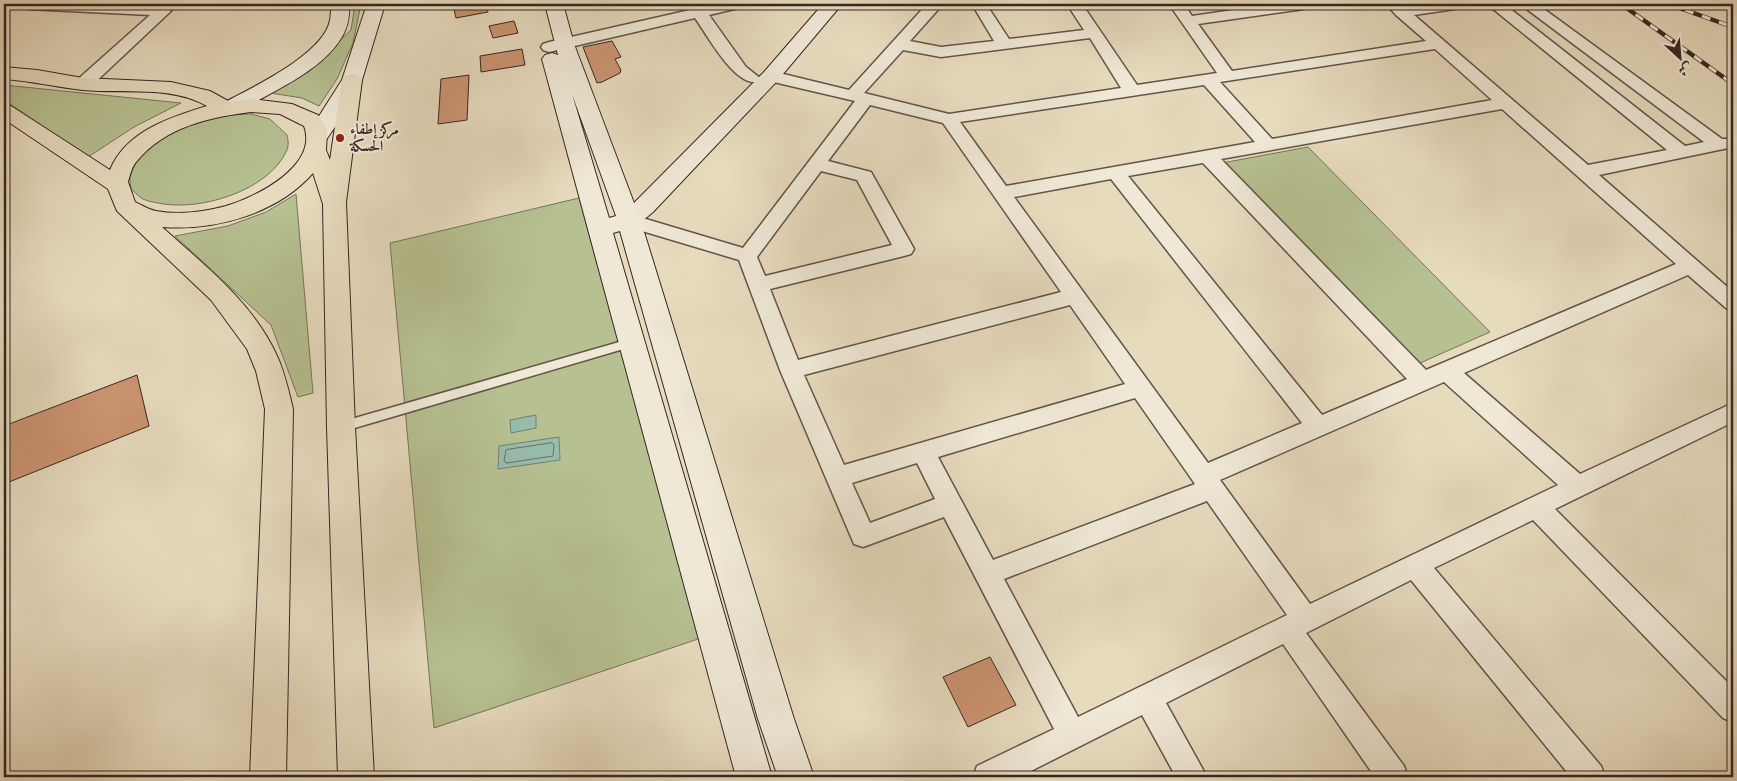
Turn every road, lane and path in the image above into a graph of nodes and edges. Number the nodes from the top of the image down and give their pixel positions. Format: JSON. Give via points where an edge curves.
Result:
{"nodes":[{"id":1,"x":28,"y":4,"type":"edge"},
{"id":2,"x":340,"y":4,"type":"edge"},
{"id":3,"x":539,"y":4,"type":"edge"},
{"id":4,"x":554,"y":4,"type":"edge"},
{"id":5,"x":738,"y":4,"type":"edge"},
{"id":6,"x":818,"y":4,"type":"edge"},
{"id":7,"x":833,"y":4,"type":"edge"},
{"id":8,"x":935,"y":4,"type":"edge"},
{"id":9,"x":978,"y":4,"type":"edge"},
{"id":10,"x":1075,"y":4,"type":"edge"},
{"id":11,"x":1176,"y":4,"type":"edge"},
{"id":12,"x":1304,"y":4,"type":"edge"},
{"id":13,"x":1455,"y":4,"type":"edge"},
{"id":14,"x":1495,"y":4,"type":"edge"},
{"id":15,"x":1528,"y":4,"type":"edge"},
{"id":16,"x":377,"y":5,"type":"edge"},
{"id":17,"x":1397,"y":8,"type":"edge"},
{"id":18,"x":696,"y":9,"type":"edge"},
{"id":19,"x":1188,"y":21,"type":"junction"},
{"id":20,"x":1094,"y":33,"type":"junction"},
{"id":21,"x":899,"y":44,"type":"junction"},
{"id":22,"x":1004,"y":44,"type":"junction"},
{"id":23,"x":1438,"y":44,"type":"junction"},
{"id":24,"x":556,"y":45,"type":"junction"},
{"id":25,"x":4,"y":73,"type":"edge"},
{"id":26,"x":1228,"y":76,"type":"junction"},
{"id":27,"x":762,"y":77,"type":"junction"},
{"id":28,"x":1208,"y":79,"type":"junction"},
{"id":29,"x":352,"y":80,"type":"junction"},
{"id":30,"x":83,"y":84,"type":"junction"},
{"id":31,"x":1132,"y":91,"type":"junction"},
{"id":32,"x":859,"y":98,"type":"junction"},
{"id":33,"x":1505,"y":103,"type":"junction"},
{"id":34,"x":228,"y":107,"type":"junction"},
{"id":35,"x":4,"y":110,"type":"edge"},
{"id":36,"x":949,"y":119,"type":"junction"},
{"id":37,"x":317,"y":143,"type":"junction"},
{"id":38,"x":1726,"y":143,"type":"edge"},
{"id":39,"x":1268,"y":146,"type":"junction"},
{"id":40,"x":1681,"y":152,"type":"junction"},
{"id":41,"x":1208,"y":157,"type":"junction"},
{"id":42,"x":817,"y":164,"type":"junction"},
{"id":43,"x":1584,"y":172,"type":"junction"},
{"id":44,"x":1116,"y":173,"type":"junction"},
{"id":45,"x":1001,"y":193,"type":"junction"},
{"id":46,"x":121,"y":195,"type":"junction"},
{"id":47,"x":335,"y":204,"type":"junction"},
{"id":48,"x":627,"y":214,"type":"junction"},
{"id":49,"x":598,"y":222,"type":"junction"},
{"id":50,"x":747,"y":256,"type":"junction"},
{"id":51,"x":1691,"y":266,"type":"junction"},
{"id":52,"x":758,"y":285,"type":"junction"},
{"id":53,"x":1075,"y":296,"type":"junction"},
{"id":54,"x":1733,"y":302,"type":"edge"},
{"id":55,"x":633,"y":342,"type":"junction"},
{"id":56,"x":791,"y":370,"type":"junction"},
{"id":57,"x":1447,"y":371,"type":"junction"},
{"id":58,"x":1423,"y":381,"type":"junction"},
{"id":59,"x":1141,"y":388,"type":"junction"},
{"id":60,"x":1733,"y":412,"type":"edge"},
{"id":61,"x":1318,"y":426,"type":"junction"},
{"id":62,"x":341,"y":427,"type":"junction"},
{"id":63,"x":923,"y":452,"type":"junction"},
{"id":64,"x":837,"y":477,"type":"junction"},
{"id":65,"x":1208,"y":482,"type":"junction"},
{"id":66,"x":1577,"y":487,"type":"junction"},
{"id":67,"x":950,"y":504,"type":"junction"},
{"id":68,"x":1536,"y":506,"type":"junction"},
{"id":69,"x":1415,"y":565,"type":"junction"},
{"id":70,"x":987,"y":574,"type":"junction"},
{"id":71,"x":1296,"y":624,"type":"junction"},
{"id":72,"x":1147,"y":698,"type":"junction"},
{"id":73,"x":1733,"y":708,"type":"edge"},
{"id":74,"x":1072,"y":735,"type":"junction"},
{"id":75,"x":993,"y":776,"type":"edge"},
{"id":76,"x":268,"y":777,"type":"edge"},
{"id":77,"x":356,"y":777,"type":"edge"},
{"id":78,"x":754,"y":777,"type":"edge"},
{"id":79,"x":796,"y":777,"type":"edge"},
{"id":80,"x":1192,"y":777,"type":"edge"},
{"id":81,"x":1393,"y":777,"type":"edge"},
{"id":82,"x":1590,"y":777,"type":"edge"}],
"edges":[{"from":1,"to":30,"type":"street","via":[[163,11]]},
{"from":2,"to":34,"type":"street","via":[[339,23],[320,51],[302,65]]},
{"from":3,"to":24,"type":"street"},
{"from":4,"to":24,"type":"street"},
{"from":5,"to":18,"type":"street"},
{"from":6,"to":27,"type":"street"},
{"from":7,"to":27,"type":"street"},
{"from":8,"to":21,"type":"street"},
{"from":9,"to":22,"type":"street"},
{"from":10,"to":20,"type":"street"},
{"from":11,"to":19,"type":"street"},
{"from":12,"to":19,"type":"street"},
{"from":13,"to":17,"type":"street"},
{"from":14,"to":40,"type":"street"},
{"from":15,"to":38,"type":"street"},
{"from":16,"to":29,"type":"street"},
{"from":17,"to":23,"type":"street"},
{"from":18,"to":24,"type":"street"},
{"from":18,"to":27,"type":"street","via":[[740,70]]},
{"from":19,"to":26,"type":"street"},
{"from":20,"to":22,"type":"street"},
{"from":20,"to":31,"type":"street"},
{"from":21,"to":22,"type":"street","via":[[941,52]]},
{"from":21,"to":32,"type":"street"},
{"from":23,"to":26,"type":"street"},
{"from":23,"to":33,"type":"street"},
{"from":24,"to":48,"type":"street"},
{"from":24,"to":49,"type":"street"},
{"from":25,"to":30,"type":"highway"},
{"from":26,"to":28,"type":"street"},
{"from":27,"to":32,"type":"street"},
{"from":27,"to":48,"type":"street","via":[[646,207]]},
{"from":28,"to":31,"type":"street"},
{"from":28,"to":39,"type":"street"},
{"from":29,"to":37,"type":"street"},
{"from":29,"to":47,"type":"highway"},
{"from":30,"to":34,"type":"highway","via":[[171,88],[203,95]]},
{"from":31,"to":36,"type":"street"},
{"from":32,"to":36,"type":"street"},
{"from":32,"to":42,"type":"street"},
{"from":33,"to":39,"type":"street"},
{"from":33,"to":43,"type":"street"},
{"from":34,"to":37,"type":"highway","via":[[258,104],[300,112],[312,122]]},
{"from":34,"to":46,"type":"highway","via":[[198,114],[150,137],[132,152],[120,168]]},
{"from":35,"to":46,"type":"highway"},
{"from":36,"to":45,"type":"street"},
{"from":37,"to":46,"type":"highway","via":[[304,170],[283,188],[254,204],[220,215],[186,220],[155,219],[138,214]]},
{"from":37,"to":47,"type":"highway"},
{"from":38,"to":40,"type":"street"},
{"from":39,"to":41,"type":"street"},
{"from":40,"to":43,"type":"street"},
{"from":41,"to":44,"type":"street"},
{"from":41,"to":58,"type":"street"},
{"from":42,"to":50,"type":"street"},
{"from":42,"to":52,"type":"street","via":[[864,176],[904,249]]},
{"from":43,"to":51,"type":"street"},
{"from":44,"to":45,"type":"street"},
{"from":44,"to":61,"type":"street"},
{"from":45,"to":53,"type":"street"},
{"from":46,"to":76,"type":"highway","via":[[232,308],[257,344],[275,389],[279,409]]},
{"from":47,"to":62,"type":"highway"},
{"from":48,"to":49,"type":"street"},
{"from":48,"to":50,"type":"street"},
{"from":48,"to":79,"type":"street","via":[[773,710]]},
{"from":49,"to":55,"type":"street"},
{"from":50,"to":52,"type":"street"},
{"from":51,"to":54,"type":"street"},
{"from":51,"to":57,"type":"street"},
{"from":52,"to":56,"type":"street"},
{"from":53,"to":56,"type":"street"},
{"from":53,"to":59,"type":"street"},
{"from":55,"to":62,"type":"lane"},
{"from":55,"to":78,"type":"street"},
{"from":56,"to":64,"type":"street"},
{"from":57,"to":58,"type":"street"},
{"from":57,"to":66,"type":"street"},
{"from":58,"to":61,"type":"street"},
{"from":59,"to":63,"type":"street"},
{"from":59,"to":65,"type":"street"},
{"from":60,"to":66,"type":"street"},
{"from":61,"to":65,"type":"street"},
{"from":62,"to":77,"type":"highway"},
{"from":63,"to":64,"type":"street"},
{"from":63,"to":67,"type":"street"},
{"from":64,"to":67,"type":"street","via":[[862,536]]},
{"from":65,"to":70,"type":"street"},
{"from":65,"to":71,"type":"street"},
{"from":66,"to":68,"type":"street"},
{"from":67,"to":70,"type":"street"},
{"from":68,"to":69,"type":"street"},
{"from":68,"to":73,"type":"street"},
{"from":69,"to":71,"type":"street"},
{"from":69,"to":82,"type":"street"},
{"from":70,"to":74,"type":"street"},
{"from":71,"to":72,"type":"street"},
{"from":71,"to":81,"type":"street"},
{"from":72,"to":74,"type":"street"},
{"from":72,"to":80,"type":"street"},
{"from":74,"to":75,"type":"street"}]}
